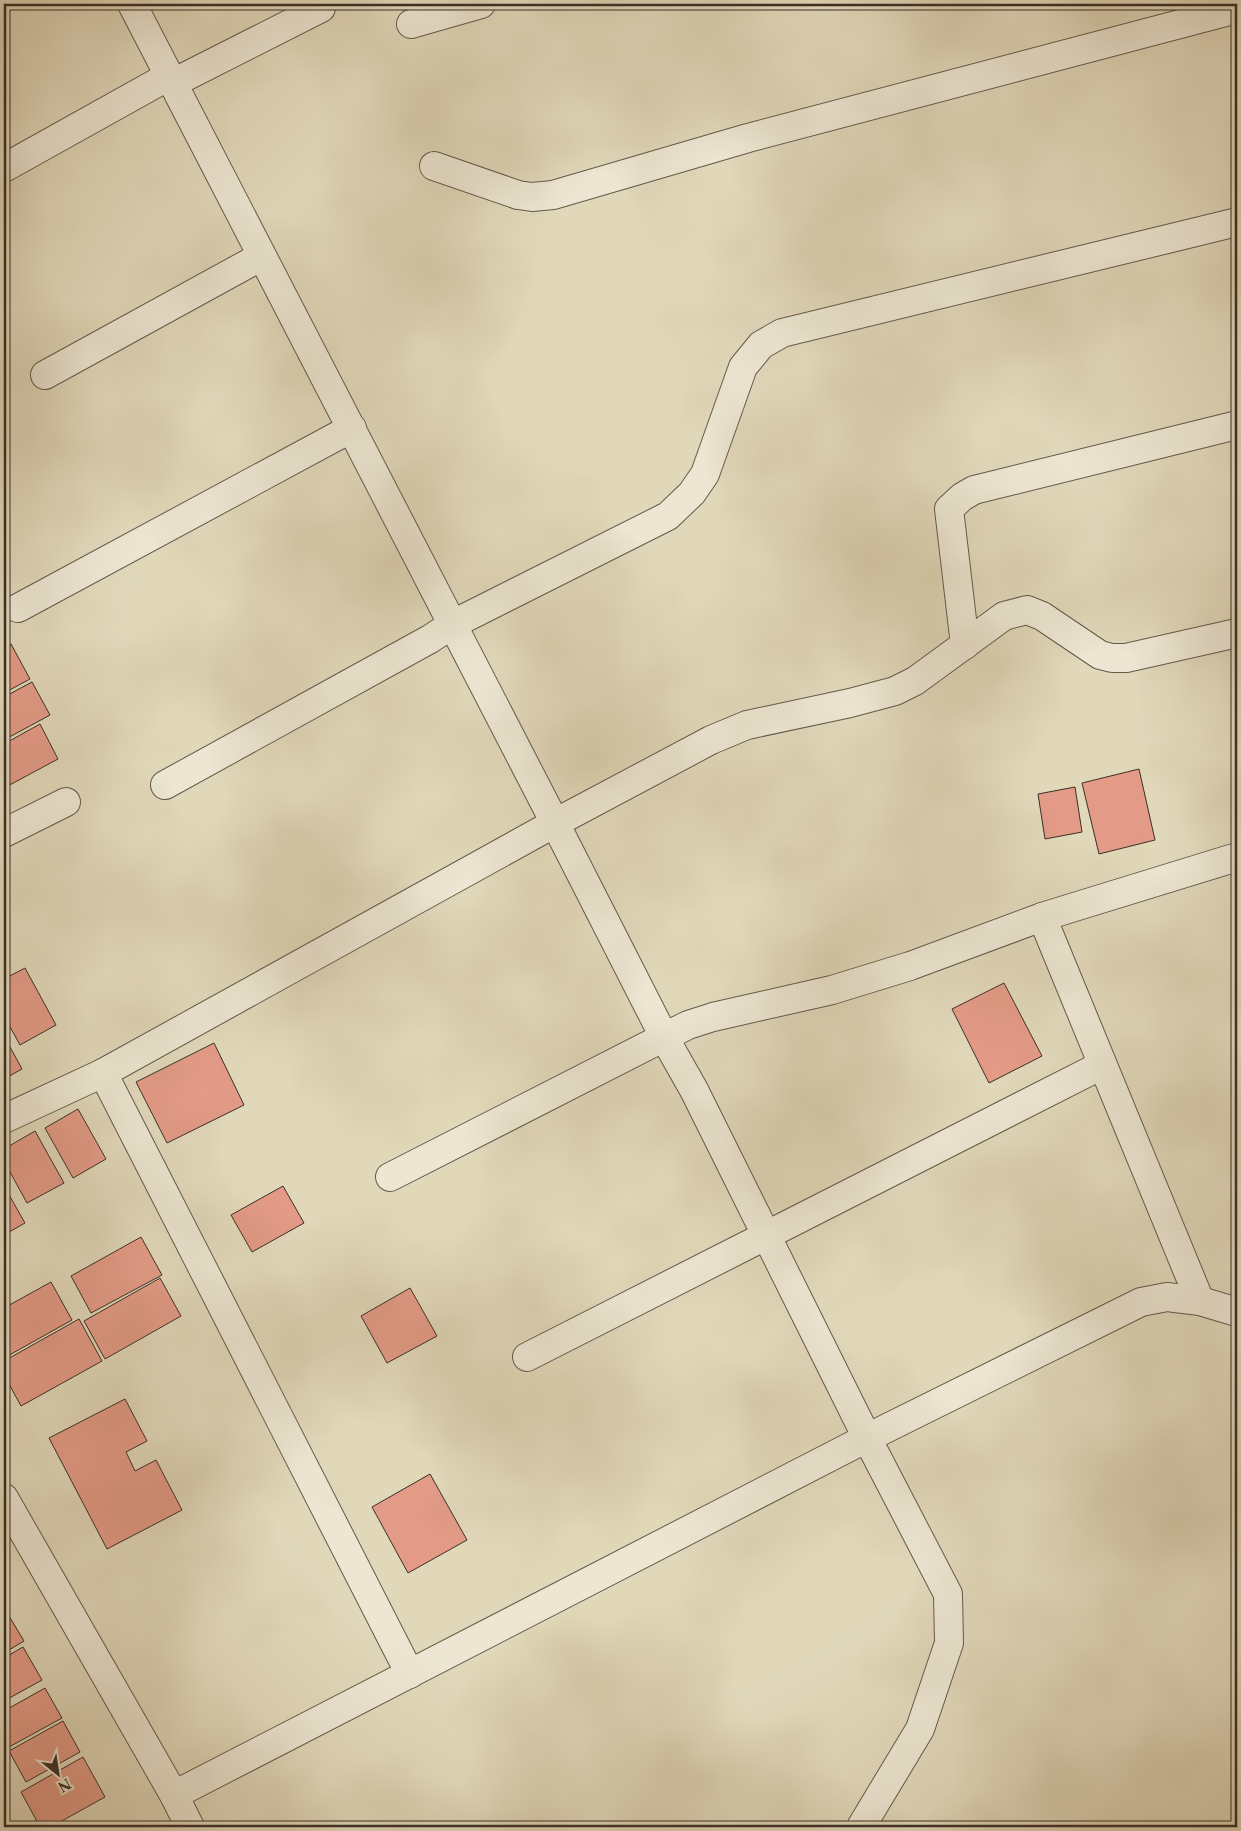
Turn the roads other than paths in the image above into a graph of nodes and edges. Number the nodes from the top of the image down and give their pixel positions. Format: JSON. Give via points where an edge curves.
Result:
{"nodes":[{"id":1,"x":132,"y":4,"type":"edge"},
{"id":2,"x":481,"y":4,"type":"edge"},
{"id":3,"x":321,"y":8,"type":"dead end"},
{"id":4,"x":1237,"y":9,"type":"edge"},
{"id":5,"x":411,"y":24,"type":"dead end"},
{"id":6,"x":171,"y":80,"type":"junction"},
{"id":7,"x":434,"y":166,"type":"dead end"},
{"id":8,"x":4,"y":168,"type":"edge"},
{"id":9,"x":1237,"y":222,"type":"edge"},
{"id":10,"x":262,"y":256,"type":"junction"},
{"id":11,"x":45,"y":375,"type":"dead end"},
{"id":12,"x":1237,"y":425,"type":"edge"},
{"id":13,"x":352,"y":428,"type":"junction"},
{"id":14,"x":18,"y":608,"type":"dead end"},
{"id":15,"x":453,"y":624,"type":"junction"},
{"id":16,"x":1237,"y":633,"type":"edge"},
{"id":17,"x":965,"y":645,"type":"junction"},
{"id":18,"x":165,"y":785,"type":"dead end"},
{"id":19,"x":66,"y":802,"type":"dead end"},
{"id":20,"x":556,"y":823,"type":"junction"},
{"id":21,"x":4,"y":833,"type":"edge"},
{"id":22,"x":1237,"y":857,"type":"edge"},
{"id":23,"x":1042,"y":916,"type":"junction"},
{"id":24,"x":664,"y":1037,"type":"junction"},
{"id":25,"x":1102,"y":1065,"type":"junction"},
{"id":26,"x":103,"y":1073,"type":"junction"},
{"id":27,"x":4,"y":1119,"type":"edge"},
{"id":28,"x":390,"y":1176,"type":"dead end"},
{"id":29,"x":766,"y":1236,"type":"junction"},
{"id":30,"x":1200,"y":1301,"type":"junction"},
{"id":31,"x":1237,"y":1312,"type":"edge"},
{"id":32,"x":527,"y":1357,"type":"dead end"},
{"id":33,"x":867,"y":1438,"type":"junction"},
{"id":34,"x":4,"y":1498,"type":"edge"},
{"id":35,"x":410,"y":1674,"type":"junction"},
{"id":36,"x":174,"y":1795,"type":"junction"},
{"id":37,"x":190,"y":1827,"type":"edge"},
{"id":38,"x":861,"y":1827,"type":"edge"}],
"edges":[{"from":1,"to":6,"type":"street"},
{"from":2,"to":5,"type":"street"},
{"from":3,"to":6,"type":"street"},
{"from":4,"to":7,"type":"street","via":[[748,138],[552,195],[518,195]]},
{"from":6,"to":8,"type":"street"},
{"from":6,"to":10,"type":"street"},
{"from":9,"to":15,"type":"street","via":[[782,333],[762,345],[743,367],[705,474],[692,493],[668,516]]},
{"from":10,"to":11,"type":"street"},
{"from":10,"to":13,"type":"street"},
{"from":12,"to":17,"type":"street","via":[[974,490],[962,497],[949,509]]},
{"from":13,"to":14,"type":"street"},
{"from":13,"to":15,"type":"street"},
{"from":15,"to":18,"type":"street"},
{"from":15,"to":20,"type":"street"},
{"from":16,"to":17,"type":"street","via":[[1126,658],[1112,658],[1100,655],[1042,616],[1027,610],[1004,616]]},
{"from":17,"to":20,"type":"street","via":[[915,681],[895,691],[747,725],[711,740]]},
{"from":19,"to":21,"type":"street"},
{"from":20,"to":24,"type":"street"},
{"from":20,"to":26,"type":"street"},
{"from":22,"to":23,"type":"street"},
{"from":23,"to":24,"type":"street","via":[[910,966],[832,990],[713,1017]]},
{"from":23,"to":25,"type":"street"},
{"from":24,"to":28,"type":"street"},
{"from":24,"to":29,"type":"street","via":[[694,1090]]},
{"from":25,"to":29,"type":"street"},
{"from":25,"to":30,"type":"street"},
{"from":26,"to":27,"type":"street"},
{"from":26,"to":35,"type":"street"},
{"from":29,"to":32,"type":"street"},
{"from":29,"to":33,"type":"street"},
{"from":30,"to":31,"type":"street"},
{"from":30,"to":33,"type":"street","via":[[1167,1297],[1142,1302]]},
{"from":33,"to":35,"type":"street"},
{"from":33,"to":38,"type":"street","via":[[948,1594],[948,1643],[920,1729]]},
{"from":34,"to":36,"type":"street"},
{"from":35,"to":36,"type":"street"},
{"from":36,"to":37,"type":"street"}]}
